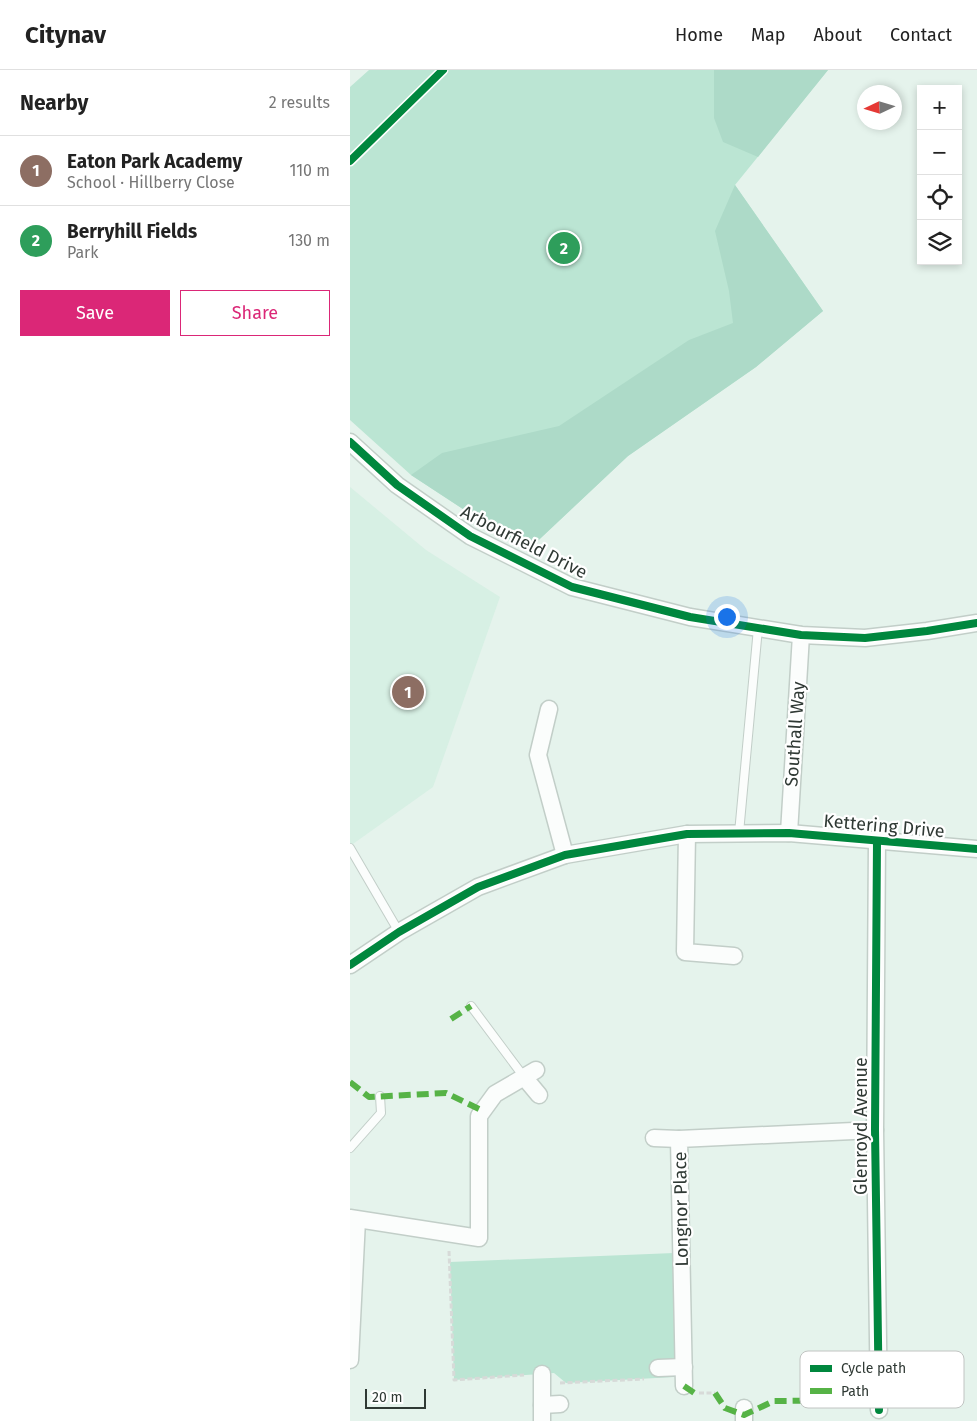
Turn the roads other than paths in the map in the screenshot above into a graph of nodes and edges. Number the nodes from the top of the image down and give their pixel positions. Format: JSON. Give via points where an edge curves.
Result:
{"nodes":[{"id":1,"x":350,"y":442,"type":"edge"},
{"id":2,"x":977,"y":623,"type":"edge"},
{"id":3,"x":758,"y":628,"type":"junction"},
{"id":4,"x":802,"y":635,"type":"junction"},
{"id":5,"x":549,"y":709,"type":"dead end"},
{"id":6,"x":789,"y":833,"type":"junction"},
{"id":7,"x":687,"y":834,"type":"junction"},
{"id":8,"x":739,"y":834,"type":"junction"},
{"id":9,"x":877,"y":841,"type":"junction"},
{"id":10,"x":350,"y":848,"type":"edge"},
{"id":11,"x":977,"y":849,"type":"edge"},
{"id":12,"x":565,"y":855,"type":"junction"},
{"id":13,"x":399,"y":932,"type":"junction"},
{"id":14,"x":734,"y":956,"type":"dead end"},
{"id":15,"x":350,"y":966,"type":"edge"},
{"id":16,"x":471,"y":1006,"type":"dead end"},
{"id":17,"x":530,"y":1074,"type":"junction"},
{"id":18,"x":539,"y":1095,"type":"dead end"},
{"id":19,"x":380,"y":1096,"type":"dead end"},
{"id":20,"x":875,"y":1130,"type":"junction"},
{"id":21,"x":654,"y":1138,"type":"dead end"},
{"id":22,"x":679,"y":1138,"type":"junction"},
{"id":23,"x":350,"y":1148,"type":"edge"},
{"id":24,"x":353,"y":1219,"type":"edge"},
{"id":25,"x":351,"y":1327,"type":"edge"},
{"id":26,"x":878,"y":1351,"type":"edge"},
{"id":27,"x":350,"y":1360,"type":"edge"},
{"id":28,"x":684,"y":1367,"type":"junction"},
{"id":29,"x":658,"y":1368,"type":"dead end"},
{"id":30,"x":542,"y":1379,"type":"road end"},
{"id":31,"x":690,"y":1390,"type":"road end"},
{"id":32,"x":560,"y":1404,"type":"dead end"},
{"id":33,"x":542,"y":1413,"type":"edge"}],
"edges":[{"from":1,"to":3,"type":"street","name":"Arbourfield Drive","via":[[397,486],[470,536],[572,587],[690,617]]},
{"from":2,"to":4,"type":"street","name":"Arbourfield Drive","via":[[865,638]]},
{"from":3,"to":4,"type":"street","name":"Arbourfield Drive"},
{"from":3,"to":8,"type":"lane"},
{"from":4,"to":6,"type":"street","name":"Southall Way"},
{"from":5,"to":12,"type":"street","via":[[538,755]]},
{"from":6,"to":8,"type":"street","name":"Kettering Drive"},
{"from":6,"to":9,"type":"street","name":"Kettering Drive"},
{"from":7,"to":8,"type":"street","name":"Kettering Drive"},
{"from":7,"to":12,"type":"street","name":"Kettering Drive"},
{"from":7,"to":14,"type":"street","via":[[685,952]]},
{"from":9,"to":11,"type":"street","name":"Kettering Drive"},
{"from":9,"to":20,"type":"street","name":"Glenroyd Avenue"},
{"from":10,"to":13,"type":"lane"},
{"from":12,"to":13,"type":"street","name":"Kettering Drive","via":[[478,887]]},
{"from":13,"to":15,"type":"street","name":"Kettering Drive"},
{"from":16,"to":17,"type":"lane"},
{"from":17,"to":18,"type":"street"},
{"from":17,"to":24,"type":"street","via":[[495,1094],[479,1116],[479,1238]]},
{"from":19,"to":23,"type":"lane","via":[[380,1113]]},
{"from":20,"to":22,"type":"street","name":"Longnor Place"},
{"from":20,"to":26,"type":"street","name":"Glenroyd Avenue"},
{"from":21,"to":22,"type":"street"},
{"from":22,"to":28,"type":"street","name":"Longnor Place"},
{"from":24,"to":25,"type":"street"},
{"from":25,"to":27,"type":"street"},
{"from":28,"to":29,"type":"street"},
{"from":28,"to":31,"type":"street","name":"Longnor Place"},
{"from":30,"to":33,"type":"street"},
{"from":32,"to":33,"type":"street"}]}
